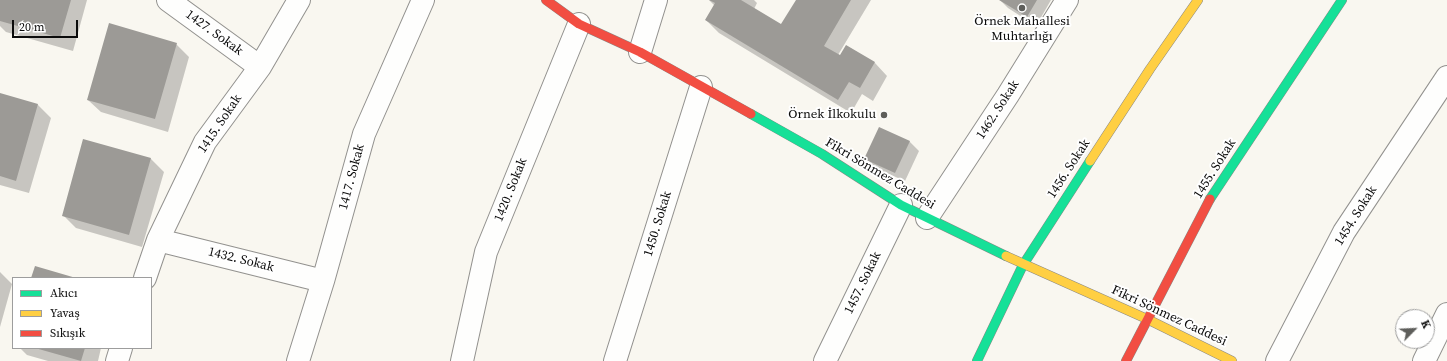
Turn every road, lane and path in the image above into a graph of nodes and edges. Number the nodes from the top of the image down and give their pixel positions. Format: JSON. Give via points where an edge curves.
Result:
{"nodes":[{"id":1,"x":299,"y":0,"type":"edge"},
{"id":2,"x":423,"y":0,"type":"edge"},
{"id":3,"x":656,"y":0,"type":"edge"},
{"id":4,"x":1067,"y":0,"type":"edge"},
{"id":5,"x":1198,"y":0,"type":"edge"},
{"id":6,"x":1342,"y":0,"type":"edge"},
{"id":7,"x":552,"y":2,"type":"edge"},
{"id":8,"x":177,"y":3,"type":"edge"},
{"id":9,"x":579,"y":24,"type":"junction"},
{"id":10,"x":640,"y":52,"type":"junction"},
{"id":11,"x":260,"y":66,"type":"junction"},
{"id":12,"x":1447,"y":77,"type":"edge"},
{"id":13,"x":701,"y":87,"type":"junction"},
{"id":14,"x":901,"y":205,"type":"junction"},
{"id":15,"x":928,"y":218,"type":"junction"},
{"id":16,"x":158,"y":240,"type":"junction"},
{"id":17,"x":1023,"y":265,"type":"junction"},
{"id":18,"x":145,"y":277,"type":"edge"},
{"id":19,"x":323,"y":281,"type":"junction"},
{"id":20,"x":1447,"y":314,"type":"edge"},
{"id":21,"x":1147,"y":319,"type":"junction"},
{"id":22,"x":122,"y":349,"type":"edge"},
{"id":23,"x":117,"y":361,"type":"edge"},
{"id":24,"x":298,"y":361,"type":"edge"},
{"id":25,"x":462,"y":361,"type":"edge"},
{"id":26,"x":615,"y":361,"type":"edge"},
{"id":27,"x":826,"y":361,"type":"edge"},
{"id":28,"x":978,"y":361,"type":"edge"},
{"id":29,"x":1126,"y":361,"type":"edge"},
{"id":30,"x":1232,"y":361,"type":"edge"},
{"id":31,"x":1277,"y":361,"type":"edge"},
{"id":32,"x":1424,"y":361,"type":"edge"}],
"edges":[{"from":1,"to":11,"type":"street","name":"1415. Sokak"},
{"from":2,"to":19,"type":"street","name":"1417. Sokak","via":[[364,134]]},
{"from":3,"to":10,"type":"street"},
{"from":4,"to":15,"type":"street","name":"1462. Sokak"},
{"from":5,"to":17,"type":"street","name":"1456. Sokak","via":[[1146,75]]},
{"from":6,"to":21,"type":"street","name":"1455. Sokak","via":[[1213,193]]},
{"from":7,"to":9,"type":"street","name":"Fikri Sönmez Caddesi"},
{"from":8,"to":11,"type":"street","name":"1427. Sokak"},
{"from":9,"to":10,"type":"street","name":"Fikri Sönmez Caddesi"},
{"from":9,"to":25,"type":"street","name":"1420. Sokak","via":[[486,252]]},
{"from":10,"to":13,"type":"street","name":"Fikri Sönmez Caddesi"},
{"from":11,"to":16,"type":"street","name":"1415. Sokak","via":[[205,142]]},
{"from":12,"to":31,"type":"street","name":"1454. Sokak","via":[[1344,232]]},
{"from":13,"to":14,"type":"street","name":"Fikri Sönmez Caddesi","via":[[822,154]]},
{"from":13,"to":26,"type":"street","name":"1450. Sokak"},
{"from":14,"to":15,"type":"street","name":"Fikri Sönmez Caddesi"},
{"from":14,"to":27,"type":"street","name":"1457. Sokak"},
{"from":15,"to":17,"type":"street","name":"Fikri Sönmez Caddesi"},
{"from":16,"to":18,"type":"street","name":"1415. Sokak"},
{"from":16,"to":19,"type":"street","name":"1432. Sokak"},
{"from":17,"to":21,"type":"street","name":"Fikri Sönmez Caddesi"},
{"from":17,"to":28,"type":"street","name":"1456. Sokak"},
{"from":19,"to":24,"type":"street","name":"1417. Sokak"},
{"from":20,"to":32,"type":"street"},
{"from":21,"to":29,"type":"street","name":"1455. Sokak"},
{"from":21,"to":30,"type":"street","name":"Fikri Sönmez Caddesi"},
{"from":22,"to":23,"type":"street"}]}
